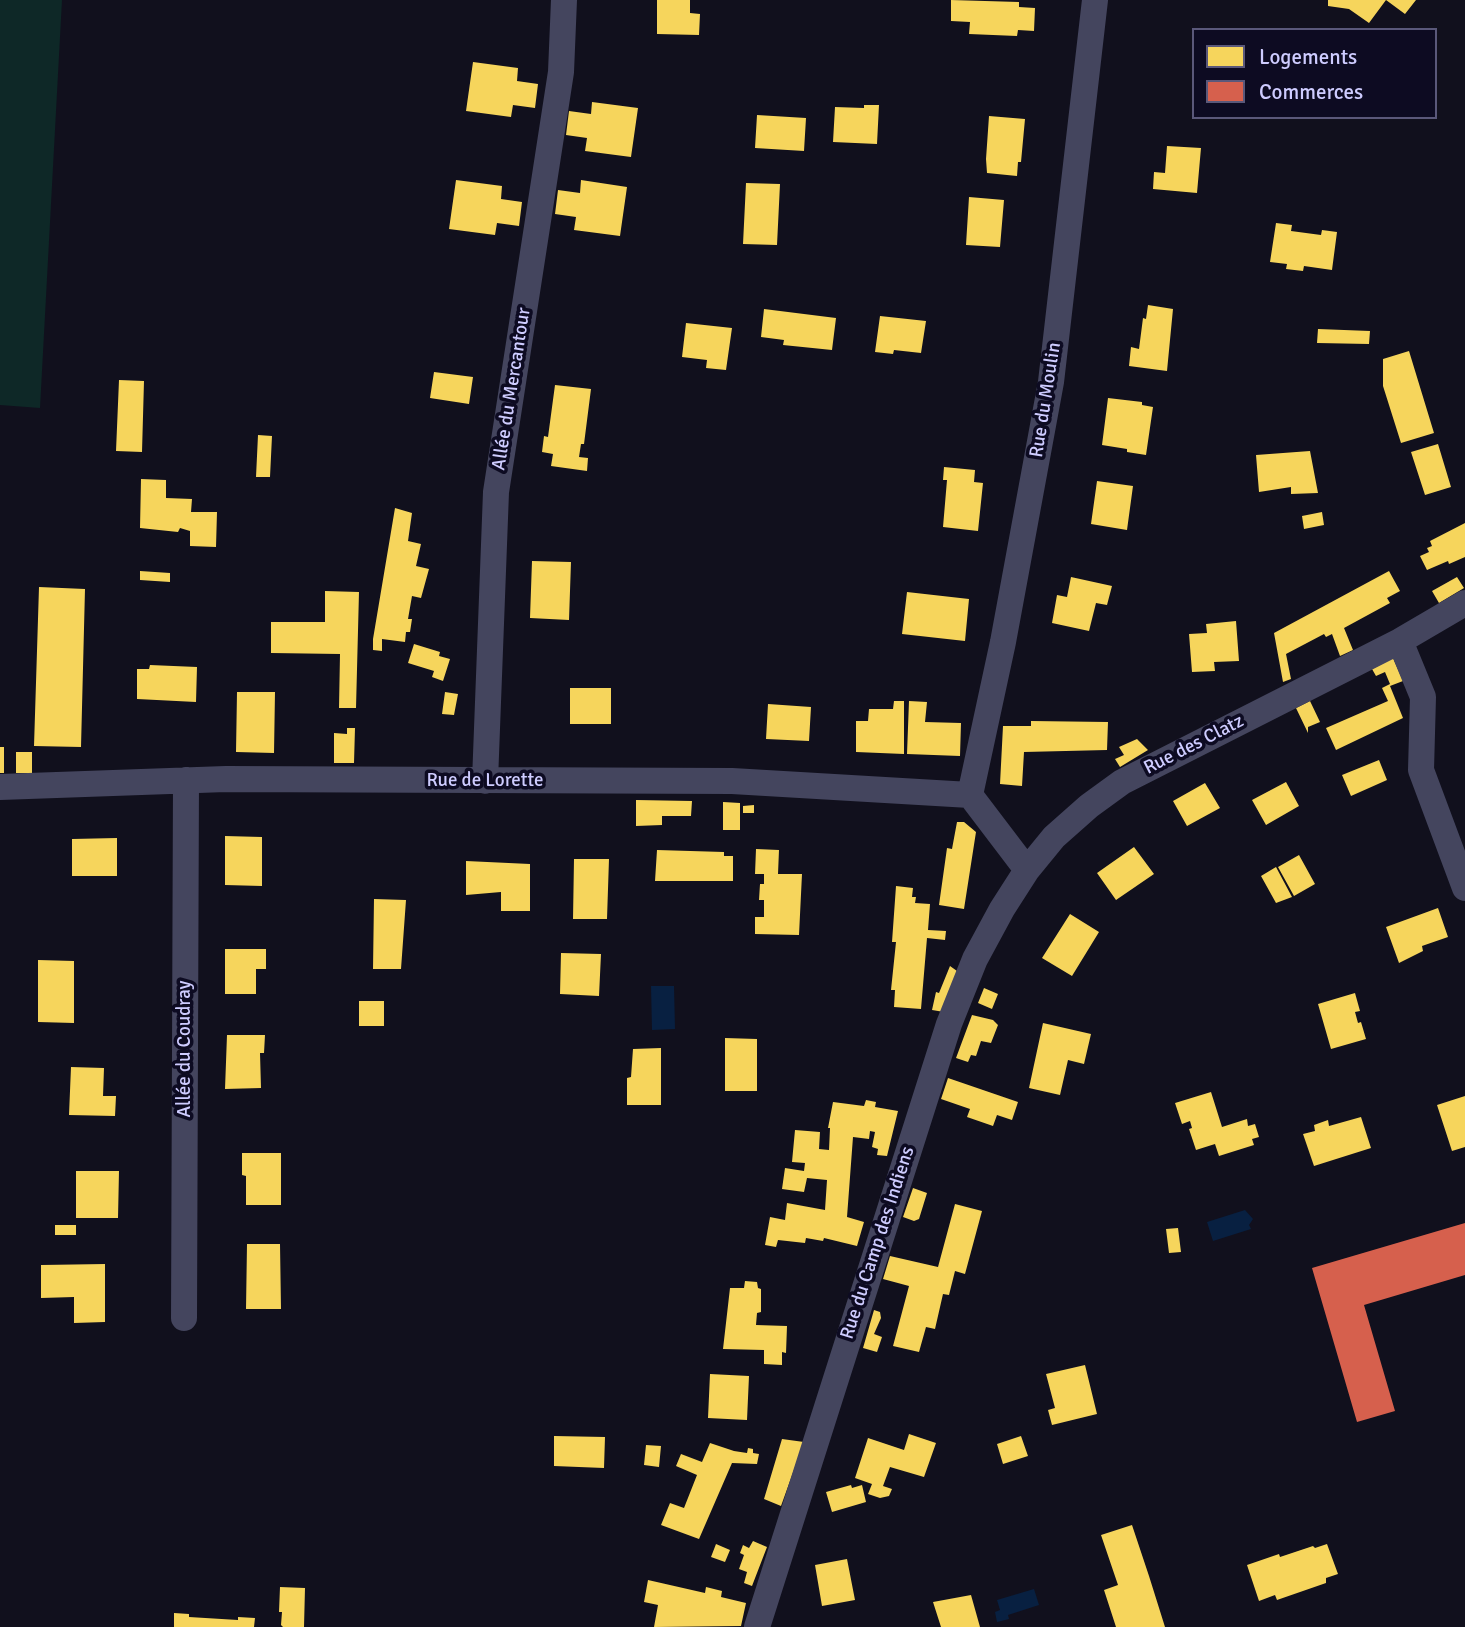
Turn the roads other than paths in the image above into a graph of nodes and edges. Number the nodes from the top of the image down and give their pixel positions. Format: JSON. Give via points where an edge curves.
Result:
{"nodes":[{"id":1,"x":564,"y":0,"type":"edge"},
{"id":2,"x":1095,"y":0,"type":"edge"},
{"id":3,"x":1465,"y":603,"type":"edge"},
{"id":4,"x":1400,"y":640,"type":"junction"},
{"id":5,"x":186,"y":780,"type":"junction"},
{"id":6,"x":485,"y":781,"type":"junction"},
{"id":7,"x":0,"y":787,"type":"edge"},
{"id":8,"x":970,"y":795,"type":"junction"},
{"id":9,"x":1027,"y":870,"type":"junction"},
{"id":10,"x":1465,"y":888,"type":"edge"},
{"id":11,"x":184,"y":1318,"type":"dead end"},
{"id":12,"x":757,"y":1627,"type":"edge"}],
"edges":[{"from":1,"to":6,"type":"street","name":"Allée du Mercantour","via":[[561,72],[496,492]]},
{"from":2,"to":8,"type":"street","name":"Rue du Moulin","via":[[1051,382]]},
{"from":3,"to":4,"type":"street","name":"Rue des Clatz"},
{"from":4,"to":9,"type":"street","name":"Rue des Clatz","via":[[1122,782],[1054,838]]},
{"from":4,"to":10,"type":"street","via":[[1423,696],[1421,770]]},
{"from":5,"to":6,"type":"street","name":"Rue de Lorette"},
{"from":5,"to":7,"type":"street","name":"Rue de Lorette"},
{"from":5,"to":11,"type":"street","name":"Allée du Coudray"},
{"from":6,"to":8,"type":"street","name":"Rue de Lorette","via":[[732,781]]},
{"from":8,"to":9,"type":"street"},
{"from":9,"to":12,"type":"street","name":"Rue du Camp des Indiens","via":[[975,959],[949,1024]]}]}
